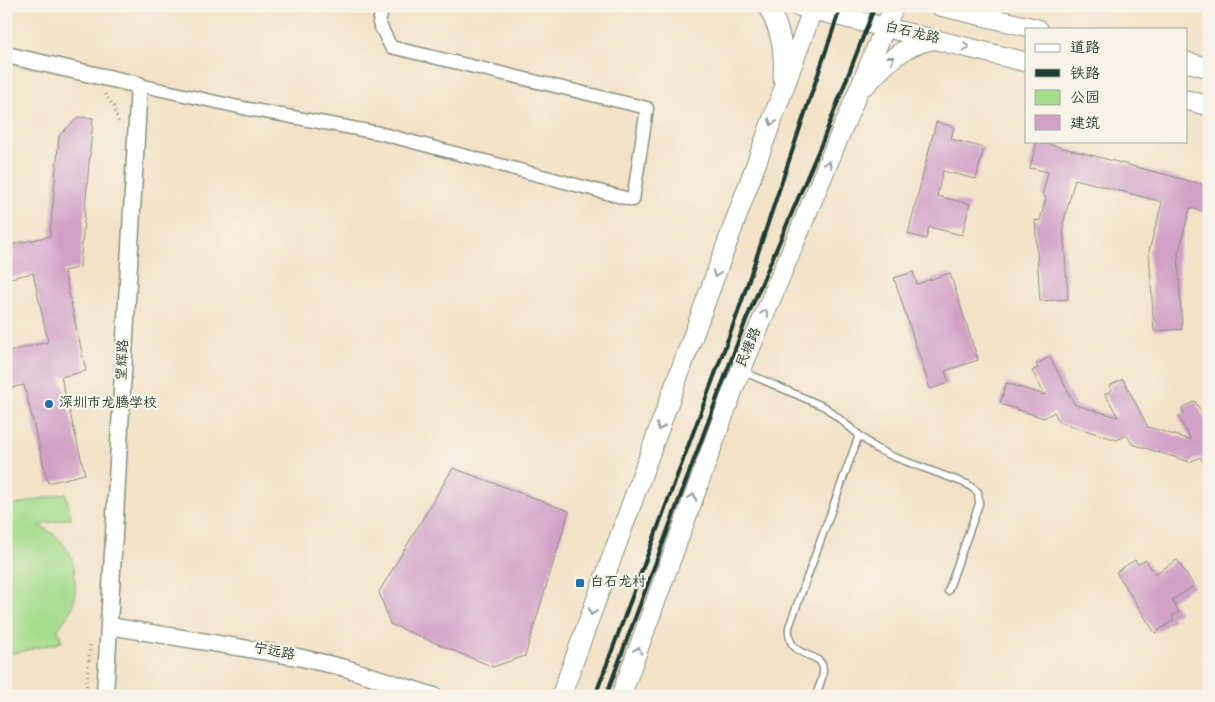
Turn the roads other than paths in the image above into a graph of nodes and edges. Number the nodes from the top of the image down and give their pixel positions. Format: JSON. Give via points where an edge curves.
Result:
{"nodes":[{"id":1,"x":383,"y":6,"type":"edge"},
{"id":2,"x":767,"y":6,"type":"edge"},
{"id":3,"x":894,"y":6,"type":"edge"},
{"id":4,"x":940,"y":6,"type":"edge"},
{"id":5,"x":808,"y":8,"type":"edge"},
{"id":6,"x":984,"y":12,"type":"edge"},
{"id":7,"x":885,"y":28,"type":"junction"},
{"id":8,"x":1035,"y":28,"type":"edge"},
{"id":9,"x":933,"y":40,"type":"junction"},
{"id":10,"x":6,"y":55,"type":"edge"},
{"id":11,"x":1025,"y":62,"type":"edge"},
{"id":12,"x":1188,"y":63,"type":"edge"},
{"id":13,"x":1209,"y":68,"type":"edge"},
{"id":14,"x":139,"y":85,"type":"junction"},
{"id":15,"x":783,"y":92,"type":"junction"},
{"id":16,"x":858,"y":93,"type":"junction"},
{"id":17,"x":1188,"y":101,"type":"edge"},
{"id":18,"x":1209,"y":106,"type":"edge"},
{"id":19,"x":741,"y":370,"type":"junction"},
{"id":20,"x":859,"y":435,"type":"junction"},
{"id":21,"x":948,"y":591,"type":"dead end"},
{"id":22,"x":109,"y":626,"type":"junction"},
{"id":23,"x":105,"y":696,"type":"edge"},
{"id":24,"x":434,"y":696,"type":"edge"},
{"id":25,"x":561,"y":696,"type":"edge"},
{"id":26,"x":621,"y":696,"type":"edge"},
{"id":27,"x":816,"y":696,"type":"edge"}],
"edges":[{"from":1,"to":14,"type":"street","via":[[379,22],[391,47],[647,108],[633,200],[379,133]]},
{"from":2,"to":15,"type":"main road","via":[[780,34],[784,62]]},
{"from":3,"to":7,"type":"main road","name":"民塘路"},
{"from":4,"to":6,"type":"main road"},
{"from":5,"to":7,"type":"main road","name":"白石龙路"},
{"from":5,"to":15,"type":"main road"},
{"from":6,"to":8,"type":"main road"},
{"from":7,"to":9,"type":"main road","name":"白石龙路"},
{"from":7,"to":16,"type":"main road","name":"民塘路"},
{"from":9,"to":11,"type":"main road","name":"白石龙路","one_way":true},
{"from":16,"to":9,"type":"main road","one_way":true,"via":[[887,62],[922,41]]},
{"from":10,"to":14,"type":"street"},
{"from":12,"to":13,"type":"main road"},
{"from":14,"to":22,"type":"street","name":"望辉路"},
{"from":15,"to":25,"type":"main road","one_way":true},
{"from":19,"to":16,"type":"main road","name":"民塘路","one_way":true},
{"from":17,"to":18,"type":"main road"},
{"from":19,"to":20,"type":"lane","via":[[825,407]]},
{"from":26,"to":19,"type":"main road","name":"民塘路","one_way":true},
{"from":20,"to":21,"type":"lane","via":[[875,448],[967,484],[978,492],[979,504]]},
{"from":20,"to":27,"type":"lane","via":[[789,627],[789,638],[794,647],[822,664]]},
{"from":22,"to":23,"type":"street","name":"望辉路"},
{"from":22,"to":24,"type":"street","name":"宁远路","via":[[298,657]]}]}
